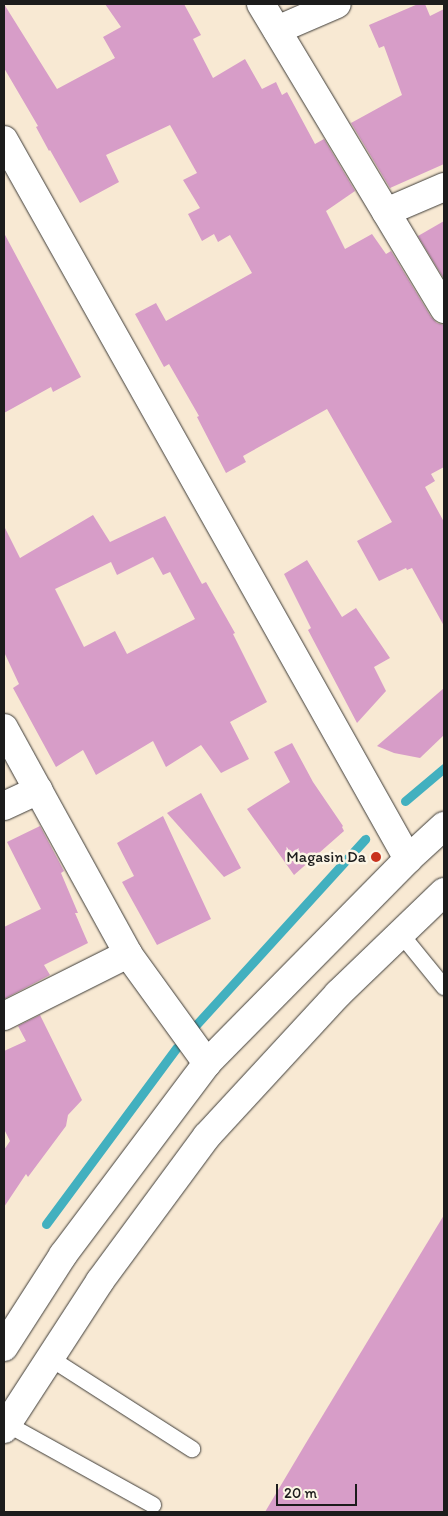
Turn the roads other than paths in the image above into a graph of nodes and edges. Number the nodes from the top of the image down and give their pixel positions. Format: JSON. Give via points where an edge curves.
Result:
{"nodes":[{"id":1,"x":261,"y":4,"type":"edge"},
{"id":2,"x":337,"y":4,"type":"edge"},
{"id":3,"x":277,"y":30,"type":"junction"},
{"id":4,"x":4,"y":140,"type":"edge"},
{"id":5,"x":444,"y":187,"type":"edge"},
{"id":6,"x":386,"y":212,"type":"junction"},
{"id":7,"x":444,"y":309,"type":"edge"},
{"id":8,"x":4,"y":728,"type":"edge"},
{"id":9,"x":38,"y":790,"type":"junction"},
{"id":10,"x":4,"y":806,"type":"edge"},
{"id":11,"x":444,"y":826,"type":"edge"},
{"id":12,"x":408,"y":859,"type":"junction"},
{"id":13,"x":444,"y":892,"type":"edge"},
{"id":14,"x":400,"y":933,"type":"junction"},
{"id":15,"x":128,"y":954,"type":"junction"},
{"id":16,"x":444,"y":987,"type":"edge"},
{"id":17,"x":4,"y":1016,"type":"edge"},
{"id":18,"x":207,"y":1063,"type":"junction"},
{"id":19,"x":4,"y":1347,"type":"edge"},
{"id":20,"x":50,"y":1358,"type":"junction"},
{"id":21,"x":5,"y":1427,"type":"edge"},
{"id":22,"x":192,"y":1449,"type":"dead end"},
{"id":23,"x":153,"y":1505,"type":"dead end"}],
"edges":[{"from":1,"to":3,"type":"main road"},
{"from":2,"to":3,"type":"main road"},
{"from":3,"to":6,"type":"main road"},
{"from":4,"to":12,"type":"main road"},
{"from":5,"to":6,"type":"main road"},
{"from":6,"to":7,"type":"main road"},
{"from":8,"to":9,"type":"main road"},
{"from":9,"to":10,"type":"main road"},
{"from":9,"to":15,"type":"main road"},
{"from":11,"to":12,"type":"main road"},
{"from":12,"to":18,"type":"main road"},
{"from":13,"to":14,"type":"main road"},
{"from":14,"to":16,"type":"lane"},
{"from":14,"to":20,"type":"main road","via":[[338,994],[207,1136],[100,1281]]},
{"from":15,"to":17,"type":"main road"},
{"from":15,"to":18,"type":"main road"},
{"from":18,"to":19,"type":"main road","via":[[63,1255]]},
{"from":20,"to":21,"type":"main road"},
{"from":20,"to":22,"type":"lane"},
{"from":21,"to":23,"type":"lane"}]}
